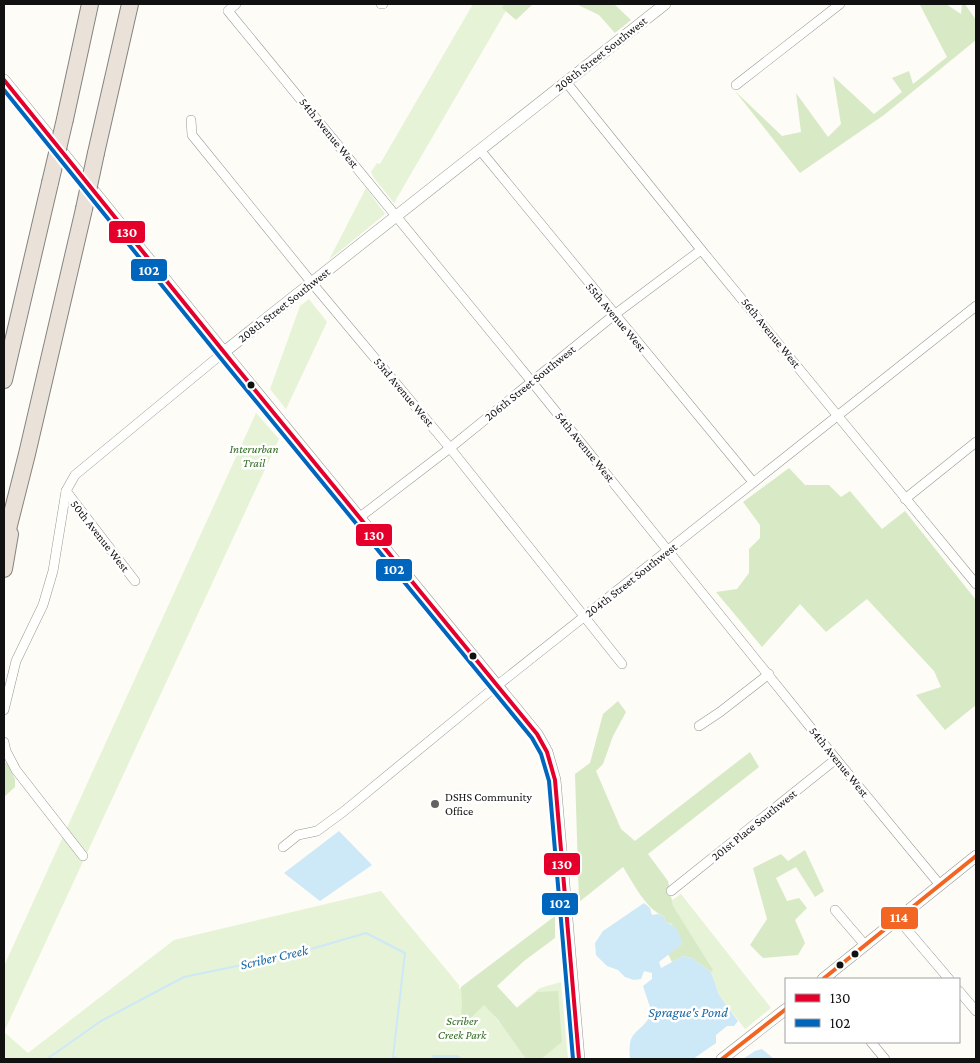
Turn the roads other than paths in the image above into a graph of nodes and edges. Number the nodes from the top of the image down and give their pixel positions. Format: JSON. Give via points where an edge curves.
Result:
{"nodes":[{"id":1,"x":90,"y":4,"type":"edge"},
{"id":2,"x":130,"y":4,"type":"edge"},
{"id":3,"x":236,"y":4,"type":"edge"},
{"id":4,"x":665,"y":4,"type":"edge"},
{"id":5,"x":840,"y":4,"type":"edge"},
{"id":6,"x":4,"y":80,"type":"edge"},
{"id":7,"x":566,"y":82,"type":"junction"},
{"id":8,"x":736,"y":85,"type":"dead end"},
{"id":9,"x":191,"y":120,"type":"dead end"},
{"id":10,"x":480,"y":150,"type":"junction"},
{"id":11,"x":397,"y":216,"type":"junction"},
{"id":12,"x":701,"y":250,"type":"junction"},
{"id":13,"x":312,"y":283,"type":"junction"},
{"id":14,"x":976,"y":306,"type":"edge"},
{"id":15,"x":614,"y":315,"type":"junction"},
{"id":16,"x":224,"y":352,"type":"junction"},
{"id":17,"x":4,"y":380,"type":"edge"},
{"id":18,"x":532,"y":382,"type":"junction"},
{"id":19,"x":839,"y":416,"type":"junction"},
{"id":20,"x":976,"y":442,"type":"edge"},
{"id":21,"x":450,"y":448,"type":"junction"},
{"id":22,"x":753,"y":482,"type":"junction"},
{"id":23,"x":66,"y":491,"type":"junction"},
{"id":24,"x":905,"y":499,"type":"junction"},
{"id":25,"x":16,"y":500,"type":"junction"},
{"id":26,"x":360,"y":517,"type":"junction"},
{"id":27,"x":4,"y":545,"type":"edge"},
{"id":28,"x":669,"y":550,"type":"junction"},
{"id":29,"x":4,"y":570,"type":"edge"},
{"id":30,"x":135,"y":581,"type":"dead end"},
{"id":31,"x":975,"y":581,"type":"edge"},
{"id":32,"x":584,"y":616,"type":"junction"},
{"id":33,"x":622,"y":664,"type":"dead end"},
{"id":34,"x":769,"y":674,"type":"junction"},
{"id":35,"x":498,"y":685,"type":"junction"},
{"id":36,"x":4,"y":710,"type":"edge"},
{"id":37,"x":699,"y":726,"type":"dead end"},
{"id":38,"x":4,"y":742,"type":"edge"},
{"id":39,"x":836,"y":759,"type":"junction"},
{"id":40,"x":283,"y":848,"type":"dead end"},
{"id":41,"x":83,"y":856,"type":"dead end"},
{"id":42,"x":976,"y":856,"type":"edge"},
{"id":43,"x":940,"y":885,"type":"junction"},
{"id":44,"x":671,"y":891,"type":"dead end"},
{"id":45,"x":835,"y":910,"type":"dead end"},
{"id":46,"x":898,"y":919,"type":"junction"},
{"id":47,"x":865,"y":945,"type":"junction"},
{"id":48,"x":825,"y":978,"type":"edge"},
{"id":49,"x":948,"y":978,"type":"edge"},
{"id":50,"x":960,"y":992,"type":"edge"},
{"id":51,"x":785,"y":1010,"type":"edge"},
{"id":52,"x":976,"y":1012,"type":"edge"},
{"id":53,"x":872,"y":1043,"type":"edge"},
{"id":54,"x":579,"y":1059,"type":"edge"},
{"id":55,"x":722,"y":1059,"type":"edge"},
{"id":56,"x":885,"y":1059,"type":"edge"}],
"edges":[{"from":1,"to":17,"type":"highway","bridge":true},
{"from":2,"to":25,"type":"highway","bridge":true},
{"from":3,"to":11,"type":"street","name":"54th Avenue West","via":[[228,11]]},
{"from":4,"to":7,"type":"street","name":"208th Street Southwest"},
{"from":5,"to":8,"type":"street"},
{"from":6,"to":16,"type":"street"},
{"from":7,"to":10,"type":"street","name":"208th Street Southwest"},
{"from":7,"to":12,"type":"street","name":"56th Avenue West"},
{"from":9,"to":13,"type":"street","name":"53rd Avenue West","via":[[192,135]]},
{"from":10,"to":11,"type":"street","name":"208th Street Southwest"},
{"from":10,"to":15,"type":"street","name":"55th Avenue West"},
{"from":11,"to":13,"type":"street","name":"208th Street Southwest"},
{"from":11,"to":18,"type":"street","name":"54th Avenue West"},
{"from":12,"to":15,"type":"street","name":"206th Street Southwest"},
{"from":12,"to":19,"type":"street","name":"56th Avenue West"},
{"from":13,"to":16,"type":"street","name":"208th Street Southwest"},
{"from":13,"to":21,"type":"street","name":"53rd Avenue West"},
{"from":14,"to":19,"type":"street","name":"204th Street Southwest"},
{"from":15,"to":18,"type":"street","name":"206th Street Southwest"},
{"from":15,"to":22,"type":"street","name":"55th Avenue West"},
{"from":16,"to":23,"type":"street","name":"208th Street Southwest","via":[[75,475]]},
{"from":16,"to":26,"type":"street"},
{"from":18,"to":21,"type":"street","name":"206th Street Southwest"},
{"from":18,"to":28,"type":"street","name":"54th Avenue West"},
{"from":19,"to":22,"type":"street","name":"204th Street Southwest"},
{"from":19,"to":24,"type":"street","name":"56th Avenue West"},
{"from":20,"to":24,"type":"street"},
{"from":21,"to":26,"type":"street","name":"206th Street Southwest"},
{"from":21,"to":32,"type":"street","name":"53rd Avenue West"},
{"from":22,"to":28,"type":"street","name":"204th Street Southwest"},
{"from":23,"to":30,"type":"street","name":"50th Avenue West"},
{"from":23,"to":36,"type":"street","name":"208th Street Southwest","via":[[53,571],[43,605],[16,661]]},
{"from":24,"to":31,"type":"street","name":"56th Avenue West"},
{"from":25,"to":27,"type":"highway"},
{"from":25,"to":29,"type":"highway"},
{"from":26,"to":35,"type":"street"},
{"from":28,"to":32,"type":"street","name":"204th Street Southwest"},
{"from":28,"to":34,"type":"street","name":"54th Avenue West"},
{"from":32,"to":33,"type":"street","name":"53rd Avenue West"},
{"from":32,"to":35,"type":"street","name":"204th Street Southwest"},
{"from":34,"to":37,"type":"street"},
{"from":34,"to":39,"type":"street","name":"54th Avenue West"},
{"from":35,"to":40,"type":"street","name":"204th Street Southwest","via":[[317,832],[298,836]]},
{"from":35,"to":54,"type":"street","via":[[530,724],[547,752],[555,780]]},
{"from":38,"to":41,"type":"street","via":[[16,770]]},
{"from":39,"to":43,"type":"street","name":"54th Avenue West"},
{"from":39,"to":44,"type":"street","name":"201st Place Southwest"},
{"from":42,"to":43,"type":"street"},
{"from":43,"to":46,"type":"street"},
{"from":45,"to":47,"type":"street"},
{"from":46,"to":47,"type":"street"},
{"from":46,"to":49,"type":"street"},
{"from":47,"to":48,"type":"street"},
{"from":50,"to":52,"type":"street"},
{"from":51,"to":55,"type":"street"},
{"from":53,"to":56,"type":"street"}]}
